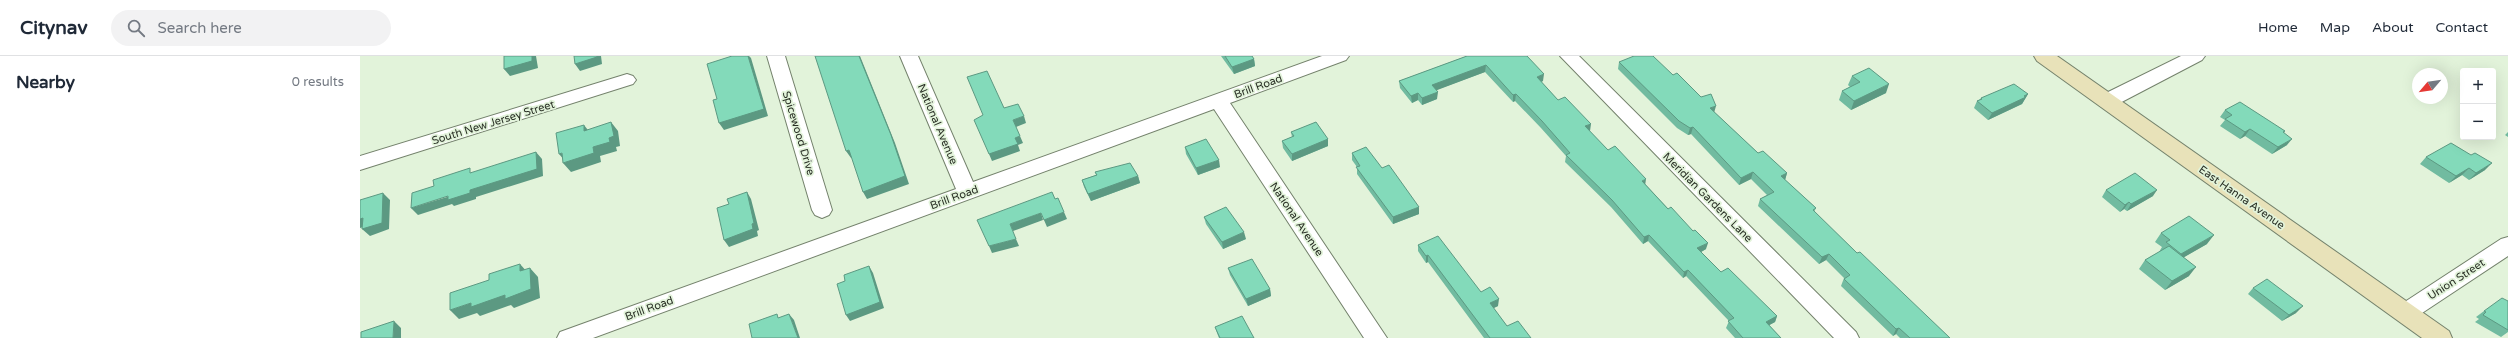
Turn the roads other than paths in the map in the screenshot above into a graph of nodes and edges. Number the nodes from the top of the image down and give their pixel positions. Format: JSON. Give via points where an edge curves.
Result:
{"nodes":[{"id":1,"x":776,"y":56,"type":"edge"},
{"id":2,"x":909,"y":56,"type":"edge"},
{"id":3,"x":1340,"y":56,"type":"edge"},
{"id":4,"x":1569,"y":56,"type":"edge"},
{"id":5,"x":2044,"y":56,"type":"edge"},
{"id":6,"x":2196,"y":56,"type":"edge"},
{"id":7,"x":1296,"y":63,"type":"edge"},
{"id":8,"x":627,"y":80,"type":"dead end"},
{"id":9,"x":1218,"y":100,"type":"junction"},
{"id":10,"x":2107,"y":101,"type":"junction"},
{"id":11,"x":360,"y":163,"type":"edge"},
{"id":12,"x":966,"y":192,"type":"junction"},
{"id":13,"x":822,"y":210,"type":"dead end"},
{"id":14,"x":2508,"y":245,"type":"edge"},
{"id":15,"x":2405,"y":313,"type":"junction"},
{"id":16,"x":568,"y":338,"type":"edge"},
{"id":17,"x":1376,"y":338,"type":"edge"},
{"id":18,"x":1848,"y":338,"type":"edge"},
{"id":19,"x":2440,"y":338,"type":"edge"}],
"edges":[{"from":1,"to":13,"type":"street","name":"Spicewood Drive"},
{"from":2,"to":12,"type":"street","name":"National Avenue"},
{"from":3,"to":7,"type":"street","name":"Brill Road"},
{"from":4,"to":18,"type":"street","name":"Meridian Gardens Lane"},
{"from":5,"to":10,"type":"main road","name":"East Hanna Avenue"},
{"from":6,"to":10,"type":"street"},
{"from":7,"to":9,"type":"street","name":"Brill Road"},
{"from":8,"to":11,"type":"street","name":"South New Jersey Street"},
{"from":9,"to":12,"type":"street","name":"Brill Road"},
{"from":9,"to":17,"type":"street","name":"National Avenue"},
{"from":10,"to":15,"type":"main road","name":"East Hanna Avenue"},
{"from":12,"to":16,"type":"street","name":"Brill Road"},
{"from":14,"to":15,"type":"street","name":"Union Street"},
{"from":15,"to":19,"type":"main road","name":"East Hanna Avenue"}]}
